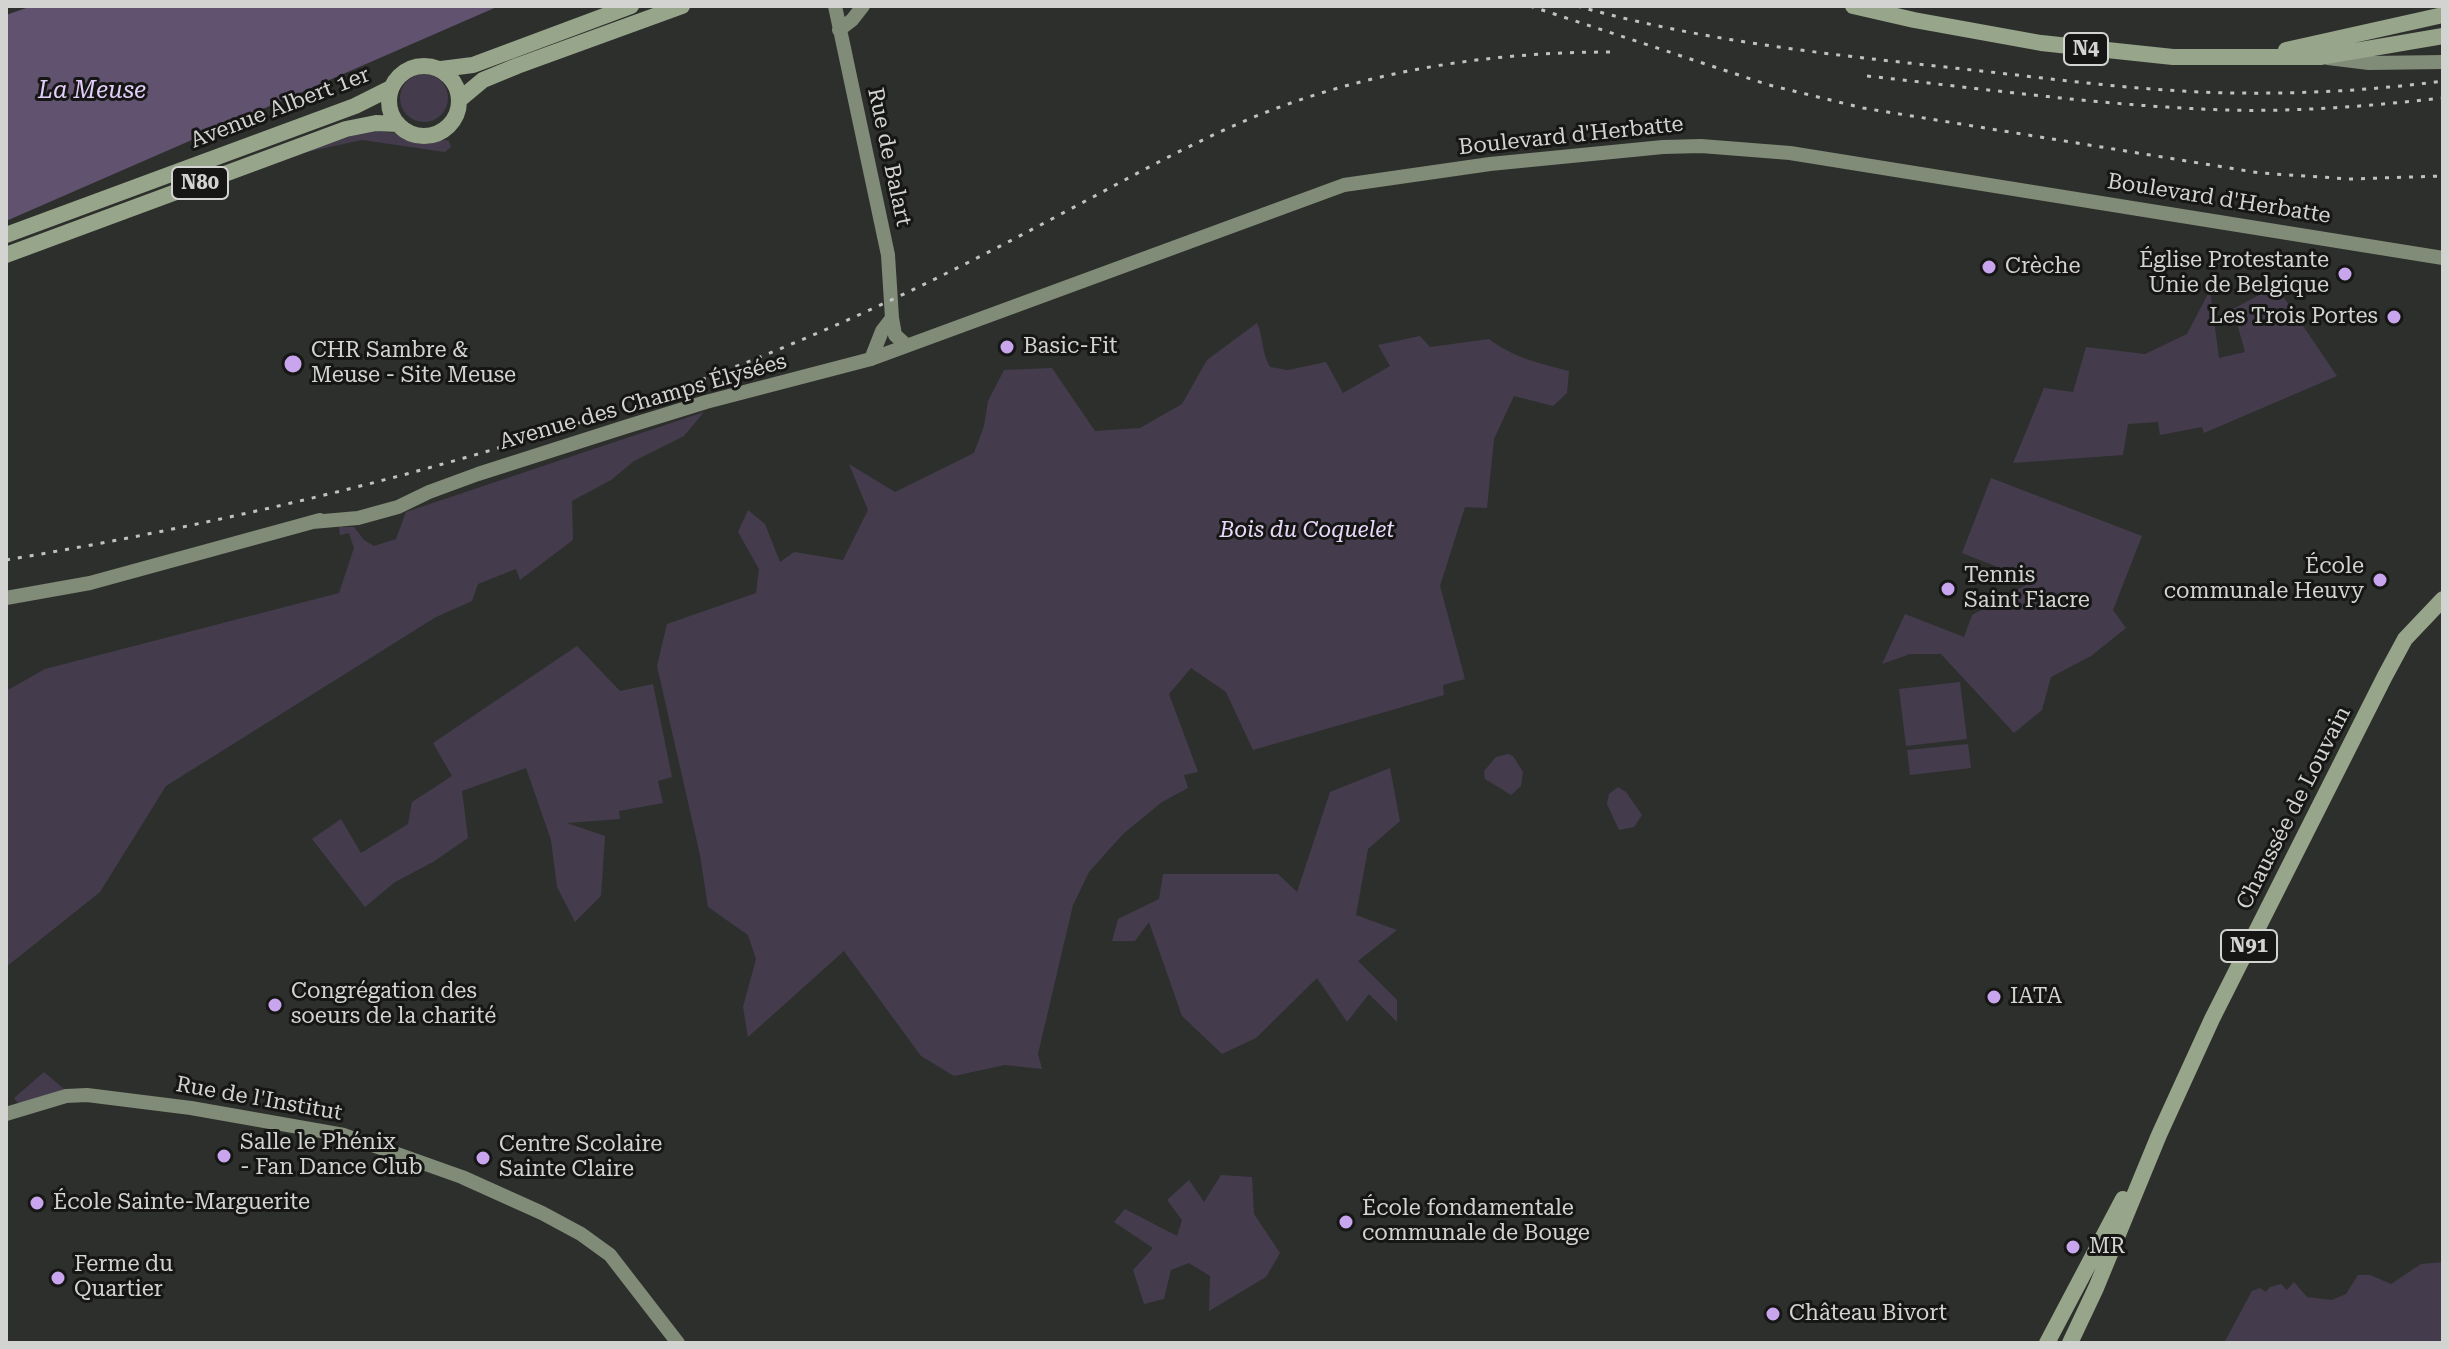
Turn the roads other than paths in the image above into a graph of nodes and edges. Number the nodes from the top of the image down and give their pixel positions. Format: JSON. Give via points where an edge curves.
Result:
{"nodes":[{"id":1,"x":631,"y":6,"type":"edge"},
{"id":2,"x":682,"y":6,"type":"edge"},
{"id":3,"x":835,"y":6,"type":"edge"},
{"id":4,"x":863,"y":6,"type":"edge"},
{"id":5,"x":1853,"y":6,"type":"edge"},
{"id":6,"x":2438,"y":12,"type":"edge"},
{"id":7,"x":839,"y":30,"type":"junction"},
{"id":8,"x":2443,"y":36,"type":"edge"},
{"id":9,"x":2261,"y":56,"type":"junction"},
{"id":10,"x":2320,"y":57,"type":"junction"},
{"id":11,"x":2443,"y":62,"type":"edge"},
{"id":12,"x":441,"y":69,"type":"junction"},
{"id":13,"x":391,"y":88,"type":"junction"},
{"id":14,"x":459,"y":100,"type":"junction"},
{"id":15,"x":398,"y":124,"type":"junction"},
{"id":16,"x":65,"y":212,"type":"junction"},
{"id":17,"x":6,"y":235,"type":"edge"},
{"id":18,"x":60,"y":235,"type":"junction"},
{"id":19,"x":6,"y":255,"type":"edge"},
{"id":20,"x":2443,"y":258,"type":"edge"},
{"id":21,"x":892,"y":318,"type":"junction"},
{"id":22,"x":906,"y":345,"type":"junction"},
{"id":23,"x":871,"y":359,"type":"junction"},
{"id":24,"x":6,"y":598,"type":"edge"},
{"id":25,"x":2443,"y":599,"type":"edge"},
{"id":26,"x":6,"y":1114,"type":"edge"},
{"id":27,"x":2159,"y":1135,"type":"junction"},
{"id":28,"x":2067,"y":1303,"type":"junction"},
{"id":29,"x":2084,"y":1310,"type":"junction"},
{"id":30,"x":678,"y":1343,"type":"edge"},
{"id":31,"x":2047,"y":1343,"type":"edge"},
{"id":32,"x":2070,"y":1343,"type":"edge"}],
"edges":[{"from":1,"to":12,"type":"main road","name":"Avenue Albert 1er","via":[[473,65]]},
{"from":2,"to":14,"type":"main road","name":"Avenue Albert 1er","via":[[483,80]]},
{"from":3,"to":7,"type":"street","name":"Rue de Balart"},
{"from":4,"to":7,"type":"street"},
{"from":5,"to":9,"type":"main road","number":"N4","via":[[2104,51]]},
{"from":6,"to":9,"type":"main road","number":"N4"},
{"from":7,"to":21,"type":"street","name":"Rue de Balart","via":[[888,255]]},
{"from":8,"to":10,"type":"main road","number":"N4"},
{"from":9,"to":10,"type":"main road","number":"N4"},
{"from":10,"to":11,"type":"street","via":[[2369,63]]},
{"from":12,"to":13,"type":"main road","name":"Avenue Albert 1er","via":[[416,66],[400,74]]},
{"from":12,"to":14,"type":"main road","via":[[454,82]]},
{"from":13,"to":15,"type":"main road","name":"Avenue Albert 1er","via":[[389,107]]},
{"from":13,"to":16,"type":"main road","name":"Avenue Albert 1er","number":"N80","via":[[355,106]]},
{"from":14,"to":15,"type":"main road","name":"Avenue Albert 1er","via":[[451,123],[435,134],[414,135]]},
{"from":15,"to":18,"type":"main road","name":"Avenue Albert 1er","number":"N80","via":[[346,129]]},
{"from":16,"to":17,"type":"main road","name":"Avenue Albert 1er","number":"N80"},
{"from":16,"to":18,"type":"main road"},
{"from":18,"to":19,"type":"main road","name":"Avenue Albert 1er","number":"N80"},
{"from":20,"to":22,"type":"street","name":"Boulevard d'Herbatte","via":[[1790,153],[1663,147],[1344,185]]},
{"from":21,"to":22,"type":"street","name":"Rue de Balart","via":[[895,335]]},
{"from":21,"to":23,"type":"street"},
{"from":22,"to":23,"type":"street","name":"Boulevard d'Herbatte"},
{"from":23,"to":24,"type":"street","name":"Avenue des Champs Élysées","via":[[692,406],[429,492],[398,507],[312,522],[90,583]]},
{"from":25,"to":27,"type":"main road","name":"Chaussée de Louvain","number":"N91","via":[[2405,639],[2385,676]]},
{"from":26,"to":30,"type":"street","name":"Rue de l'Institut","via":[[87,1095],[344,1135],[462,1177],[581,1234],[610,1255]]},
{"from":27,"to":28,"type":"main road","name":"Chaussée de Louvain","number":"N91"},
{"from":27,"to":29,"type":"main road","name":"Chaussée de Louvain","number":"N91"},
{"from":28,"to":29,"type":"main road"},
{"from":28,"to":31,"type":"main road","name":"Chaussée de Louvain","number":"N91"},
{"from":29,"to":32,"type":"main road","name":"Chaussée de Louvain","number":"N91"}]}
